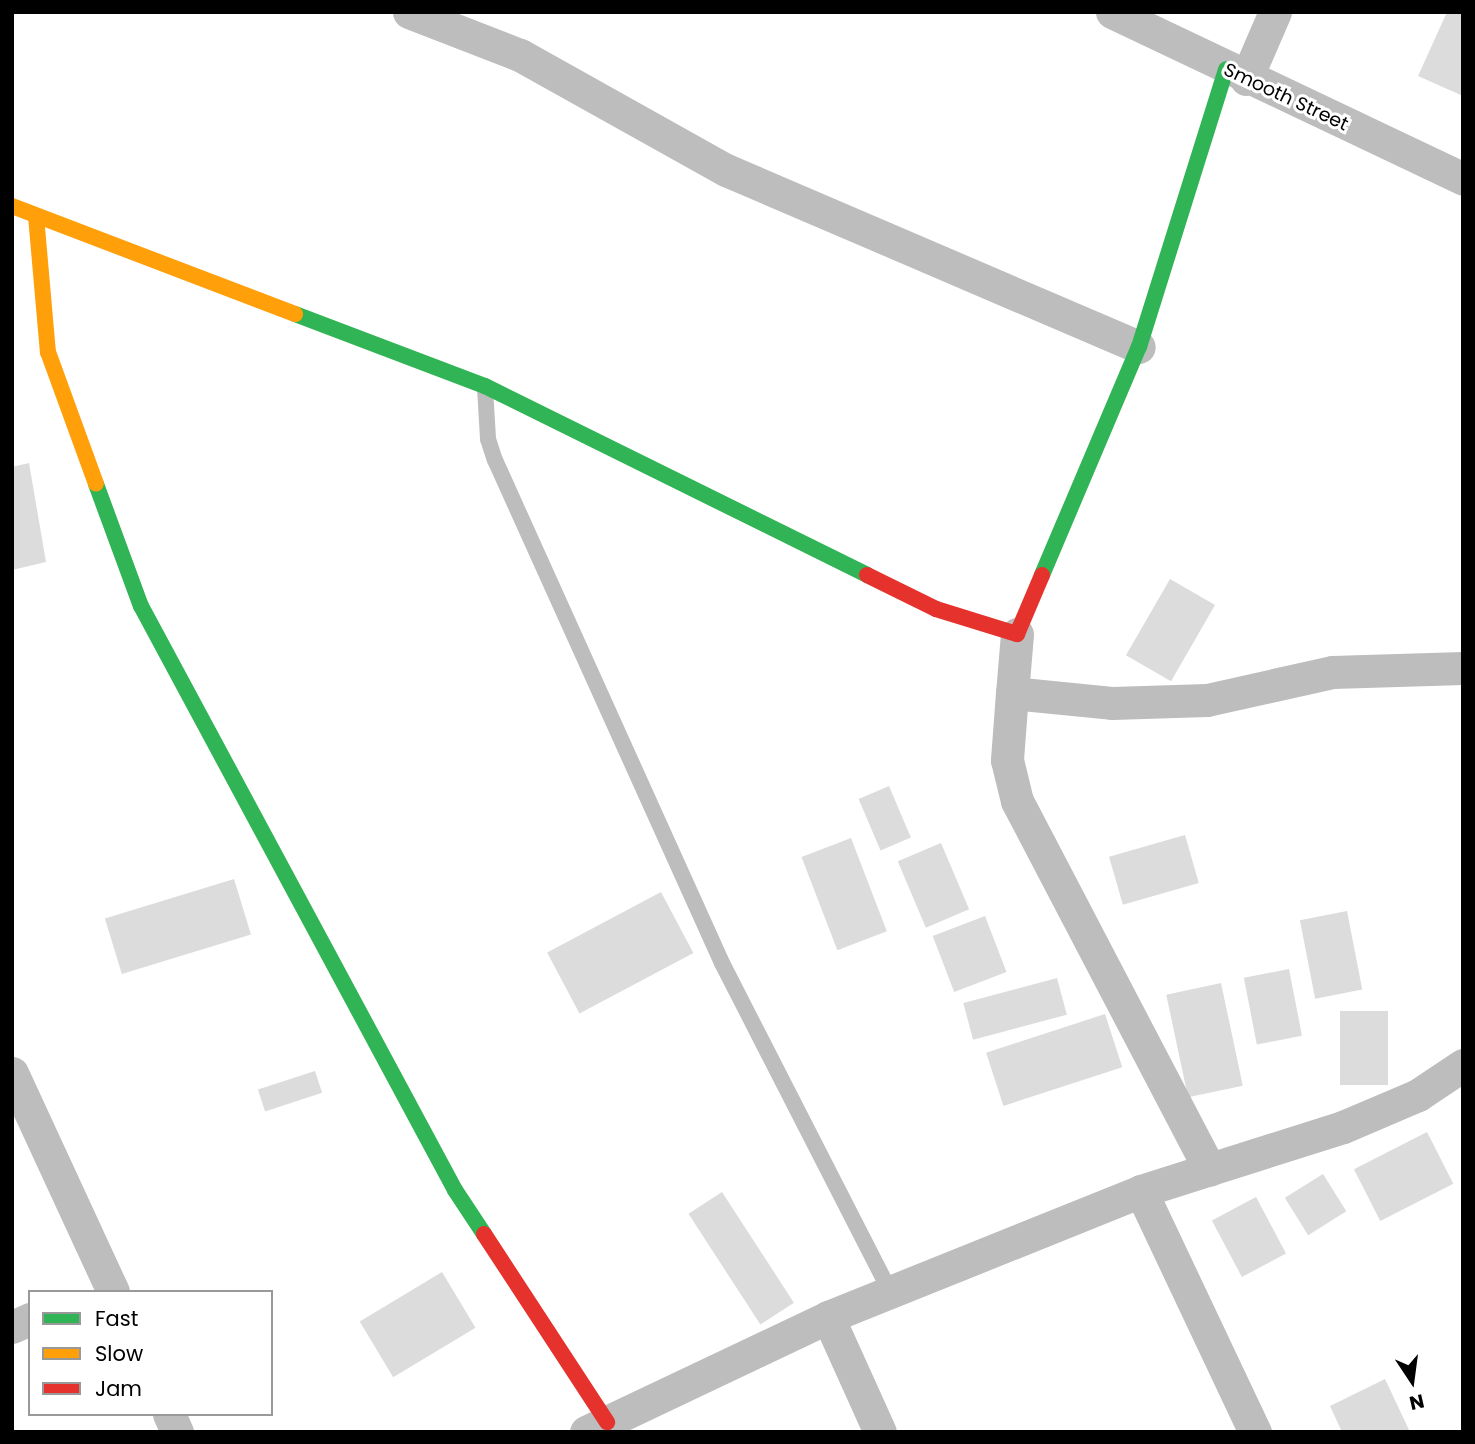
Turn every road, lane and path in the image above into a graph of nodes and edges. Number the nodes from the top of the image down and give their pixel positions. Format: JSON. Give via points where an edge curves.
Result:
{"nodes":[{"id":1,"x":409,"y":12,"type":"edge"},
{"id":2,"x":1112,"y":12,"type":"edge"},
{"id":3,"x":1275,"y":12,"type":"edge"},
{"id":4,"x":1236,"y":74,"type":"junction"},
{"id":5,"x":1463,"y":178,"type":"edge"},
{"id":6,"x":12,"y":206,"type":"edge"},
{"id":7,"x":36,"y":216,"type":"junction"},
{"id":8,"x":1139,"y":347,"type":"junction"},
{"id":9,"x":485,"y":386,"type":"junction"},
{"id":10,"x":1017,"y":634,"type":"junction"},
{"id":11,"x":1463,"y":668,"type":"edge"},
{"id":12,"x":1012,"y":693,"type":"junction"},
{"id":13,"x":1463,"y":1065,"type":"edge"},
{"id":14,"x":12,"y":1073,"type":"edge"},
{"id":15,"x":1210,"y":1170,"type":"junction"},
{"id":16,"x":1141,"y":1191,"type":"junction"},
{"id":17,"x":106,"y":1290,"type":"edge"},
{"id":18,"x":890,"y":1292,"type":"junction"},
{"id":19,"x":828,"y":1317,"type":"junction"},
{"id":20,"x":28,"y":1320,"type":"edge"},
{"id":21,"x":12,"y":1327,"type":"edge"},
{"id":22,"x":170,"y":1416,"type":"edge"},
{"id":23,"x":596,"y":1427,"type":"edge"},
{"id":24,"x":177,"y":1432,"type":"edge"},
{"id":25,"x":880,"y":1432,"type":"edge"},
{"id":26,"x":1255,"y":1432,"type":"edge"}],
"edges":[{"from":1,"to":8,"type":"street","via":[[520,55],[726,170]]},
{"from":2,"to":4,"type":"street","name":"Smooth Street"},
{"from":3,"to":4,"type":"street"},
{"from":4,"to":5,"type":"street","name":"Smooth Street"},
{"from":4,"to":8,"type":"street"},
{"from":6,"to":7,"type":"street"},
{"from":7,"to":9,"type":"street"},
{"from":7,"to":23,"type":"street","via":[[48,352],[141,606],[454,1190]]},
{"from":8,"to":10,"type":"street"},
{"from":9,"to":10,"type":"street","via":[[936,609]]},
{"from":9,"to":18,"type":"lane","via":[[488,439],[500,472],[722,963]]},
{"from":10,"to":12,"type":"street"},
{"from":11,"to":12,"type":"street","via":[[1332,672],[1207,700],[1112,703]]},
{"from":12,"to":15,"type":"street","via":[[1007,760],[1017,801]]},
{"from":13,"to":15,"type":"street","via":[[1418,1095],[1343,1127]]},
{"from":14,"to":17,"type":"street"},
{"from":15,"to":16,"type":"street"},
{"from":16,"to":18,"type":"street"},
{"from":16,"to":26,"type":"street"},
{"from":18,"to":19,"type":"street"},
{"from":19,"to":23,"type":"street"},
{"from":19,"to":25,"type":"street"},
{"from":20,"to":21,"type":"street"},
{"from":22,"to":24,"type":"street"}]}
